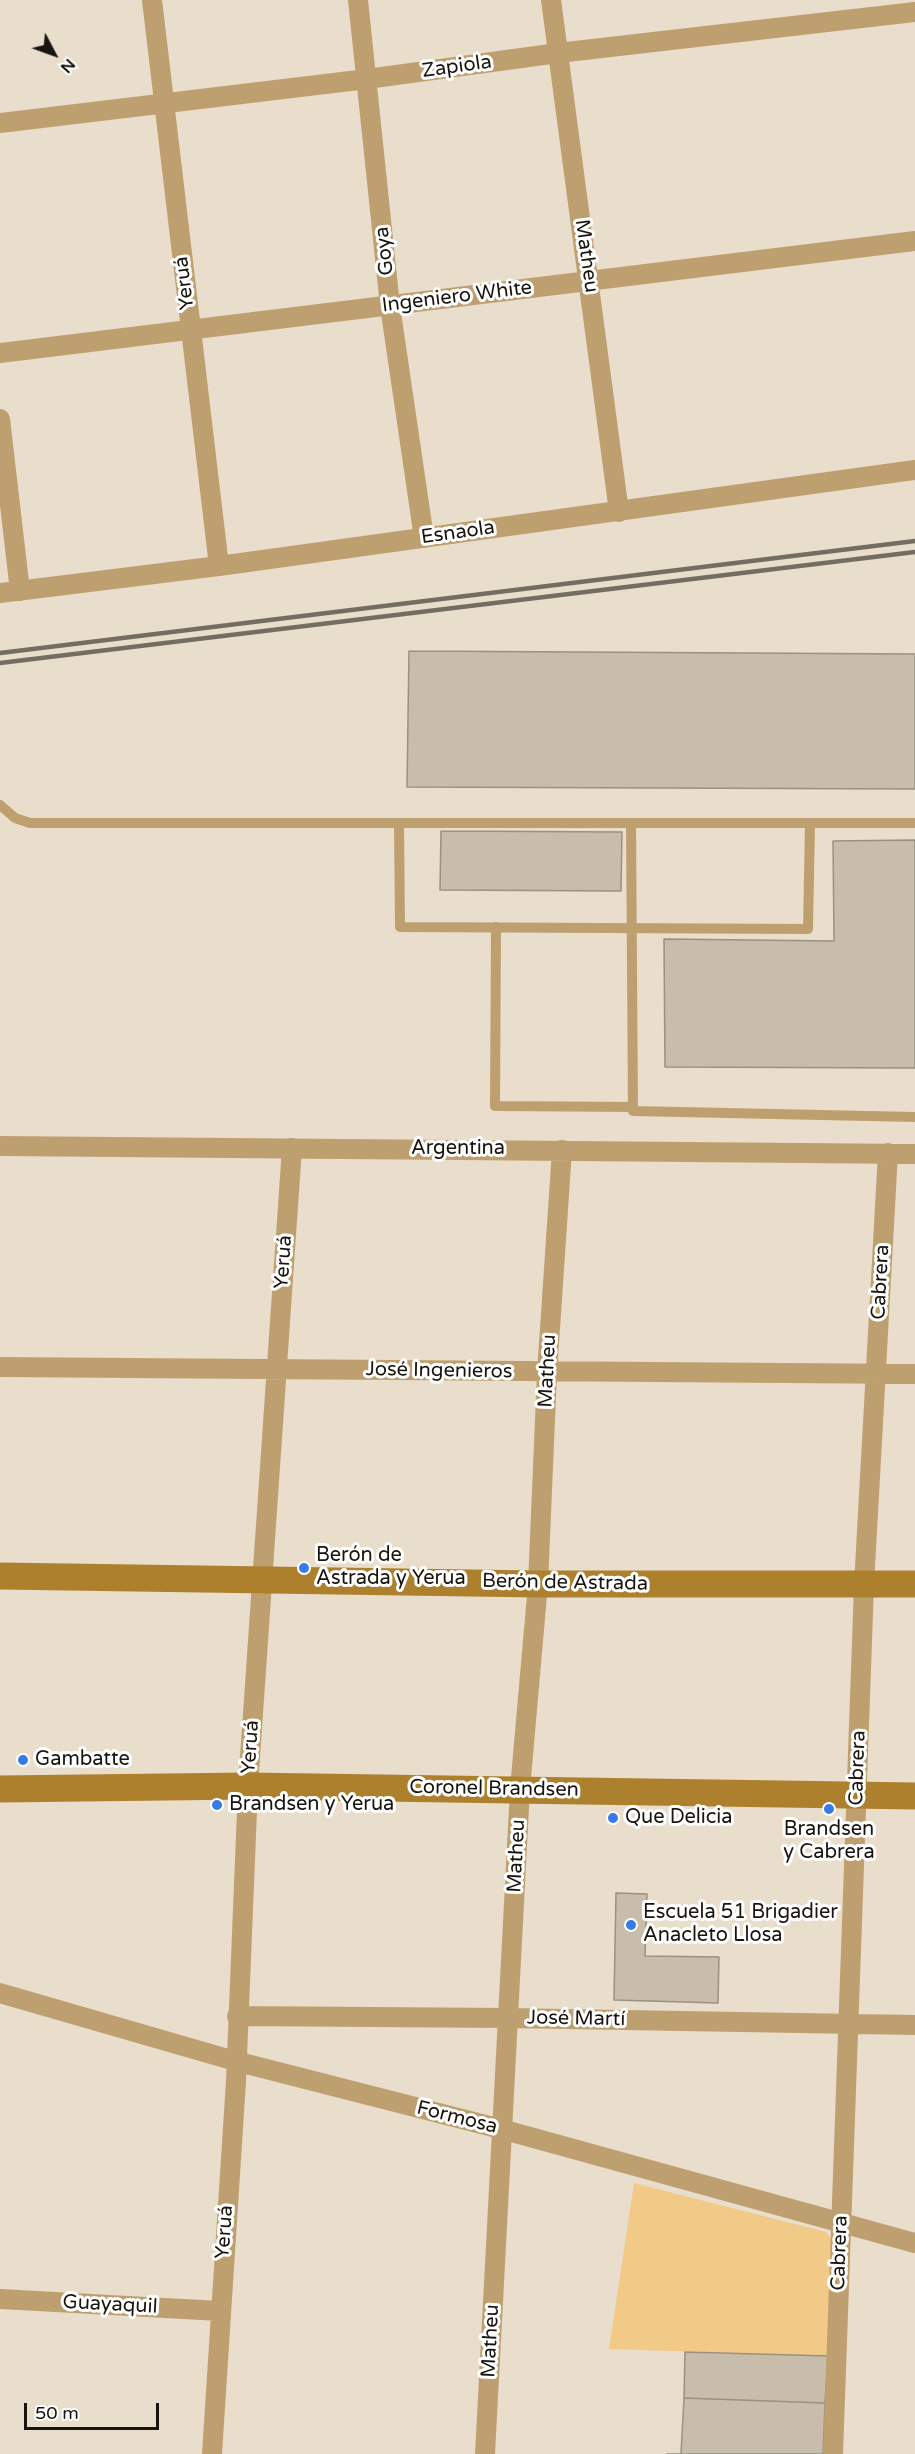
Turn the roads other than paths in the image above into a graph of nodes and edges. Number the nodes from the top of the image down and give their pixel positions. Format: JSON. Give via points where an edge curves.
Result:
{"nodes":[{"id":1,"x":152,"y":0,"type":"edge"},
{"id":2,"x":358,"y":0,"type":"edge"},
{"id":3,"x":551,"y":0,"type":"edge"},
{"id":4,"x":915,"y":12,"type":"edge"},
{"id":5,"x":558,"y":53,"type":"junction"},
{"id":6,"x":367,"y":79,"type":"junction"},
{"id":7,"x":164,"y":103,"type":"junction"},
{"id":8,"x":0,"y":123,"type":"edge"},
{"id":9,"x":915,"y":241,"type":"edge"},
{"id":10,"x":590,"y":280,"type":"junction"},
{"id":11,"x":390,"y":306,"type":"junction"},
{"id":12,"x":190,"y":331,"type":"junction"},
{"id":13,"x":0,"y":353,"type":"edge"},
{"id":14,"x":0,"y":419,"type":"edge"},
{"id":15,"x":915,"y":470,"type":"edge"},
{"id":16,"x":619,"y":512,"type":"junction"},
{"id":17,"x":424,"y":538,"type":"junction"},
{"id":18,"x":219,"y":566,"type":"junction"},
{"id":19,"x":20,"y":591,"type":"junction"},
{"id":20,"x":0,"y":593,"type":"edge"},
{"id":21,"x":0,"y":804,"type":"edge"},
{"id":22,"x":399,"y":823,"type":"junction"},
{"id":23,"x":631,"y":823,"type":"junction"},
{"id":24,"x":810,"y":823,"type":"junction"},
{"id":25,"x":915,"y":824,"type":"edge"},
{"id":26,"x":496,"y":927,"type":"junction"},
{"id":27,"x":632,"y":928,"type":"junction"},
{"id":28,"x":633,"y":1107,"type":"junction"},
{"id":29,"x":915,"y":1117,"type":"edge"},
{"id":30,"x":0,"y":1146,"type":"edge"},
{"id":31,"x":292,"y":1148,"type":"junction"},
{"id":32,"x":562,"y":1150,"type":"junction"},
{"id":33,"x":888,"y":1153,"type":"junction"},
{"id":34,"x":915,"y":1154,"type":"edge"},
{"id":35,"x":0,"y":1367,"type":"edge"},
{"id":36,"x":277,"y":1368,"type":"junction"},
{"id":37,"x":547,"y":1373,"type":"junction"},
{"id":38,"x":876,"y":1374,"type":"junction"},
{"id":39,"x":915,"y":1374,"type":"edge"},
{"id":40,"x":0,"y":1576,"type":"edge"},
{"id":41,"x":263,"y":1578,"type":"junction"},
{"id":42,"x":538,"y":1584,"type":"junction"},
{"id":43,"x":915,"y":1584,"type":"edge"},
{"id":44,"x":864,"y":1585,"type":"junction"},
{"id":45,"x":248,"y":1786,"type":"junction"},
{"id":46,"x":0,"y":1789,"type":"edge"},
{"id":47,"x":520,"y":1789,"type":"junction"},
{"id":48,"x":858,"y":1795,"type":"junction"},
{"id":49,"x":915,"y":1796,"type":"edge"},
{"id":50,"x":0,"y":1993,"type":"edge"},
{"id":51,"x":237,"y":2016,"type":"junction"},
{"id":52,"x":507,"y":2018,"type":"junction"},
{"id":53,"x":848,"y":2024,"type":"junction"},
{"id":54,"x":915,"y":2025,"type":"edge"},
{"id":55,"x":235,"y":2061,"type":"junction"},
{"id":56,"x":501,"y":2129,"type":"junction"},
{"id":57,"x":841,"y":2223,"type":"junction"},
{"id":58,"x":915,"y":2243,"type":"edge"},
{"id":59,"x":0,"y":2299,"type":"edge"},
{"id":60,"x":220,"y":2311,"type":"junction"},
{"id":61,"x":212,"y":2454,"type":"edge"},
{"id":62,"x":485,"y":2454,"type":"edge"},
{"id":63,"x":833,"y":2454,"type":"edge"}],
"edges":[{"from":1,"to":7,"type":"street","name":"Yeruá"},
{"from":2,"to":6,"type":"street","name":"Goya"},
{"from":3,"to":5,"type":"street","name":"Matheu"},
{"from":4,"to":5,"type":"street","name":"Zapiola"},
{"from":5,"to":6,"type":"street","name":"Zapiola"},
{"from":5,"to":10,"type":"street","name":"Matheu"},
{"from":6,"to":7,"type":"street","name":"Zapiola"},
{"from":6,"to":11,"type":"street","name":"Goya"},
{"from":7,"to":8,"type":"street","name":"Zapiola"},
{"from":7,"to":12,"type":"street","name":"Yeruá"},
{"from":9,"to":10,"type":"street","name":"Ingeniero White"},
{"from":10,"to":11,"type":"street","name":"Ingeniero White"},
{"from":10,"to":16,"type":"street","name":"Matheu"},
{"from":11,"to":12,"type":"street","name":"Ingeniero White"},
{"from":11,"to":17,"type":"street","name":"Goya"},
{"from":12,"to":13,"type":"street","name":"Ingeniero White"},
{"from":12,"to":18,"type":"street","name":"Yeruá"},
{"from":14,"to":19,"type":"street"},
{"from":15,"to":16,"type":"street","name":"Esnaola"},
{"from":16,"to":17,"type":"street","name":"Esnaola"},
{"from":17,"to":18,"type":"street","name":"Esnaola"},
{"from":18,"to":19,"type":"street","name":"Esnaola"},
{"from":19,"to":20,"type":"street","name":"Esnaola"},
{"from":21,"to":22,"type":"lane","via":[[15,818],[30,823]]},
{"from":22,"to":23,"type":"lane"},
{"from":22,"to":26,"type":"lane","via":[[400,927]]},
{"from":23,"to":24,"type":"lane"},
{"from":23,"to":27,"type":"lane"},
{"from":24,"to":25,"type":"lane"},
{"from":24,"to":27,"type":"lane","via":[[808,929]]},
{"from":26,"to":27,"type":"lane"},
{"from":26,"to":28,"type":"lane","via":[[495,1106]]},
{"from":27,"to":28,"type":"lane"},
{"from":28,"to":29,"type":"lane","via":[[633,1111]]},
{"from":30,"to":31,"type":"street","name":"Argentina"},
{"from":31,"to":32,"type":"street","name":"Argentina"},
{"from":31,"to":36,"type":"street","name":"Yeruá"},
{"from":32,"to":33,"type":"street","name":"Argentina"},
{"from":32,"to":37,"type":"street","name":"Matheu"},
{"from":33,"to":34,"type":"street","name":"Argentina"},
{"from":33,"to":38,"type":"street","name":"Cabrera"},
{"from":35,"to":36,"type":"street","name":"José Ingenieros"},
{"from":36,"to":37,"type":"street","name":"José Ingenieros"},
{"from":36,"to":41,"type":"street","name":"Yeruá"},
{"from":37,"to":38,"type":"street","name":"José Ingenieros"},
{"from":37,"to":42,"type":"street","name":"Matheu"},
{"from":38,"to":39,"type":"street","name":"José Ingenieros"},
{"from":38,"to":44,"type":"street","name":"Cabrera"},
{"from":40,"to":41,"type":"street","name":"Berón de Astrada"},
{"from":41,"to":42,"type":"street","name":"Berón de Astrada"},
{"from":41,"to":45,"type":"street","name":"Yeruá"},
{"from":42,"to":44,"type":"street","name":"Berón de Astrada"},
{"from":42,"to":47,"type":"street","name":"Matheu"},
{"from":43,"to":44,"type":"street","name":"Berón de Astrada"},
{"from":44,"to":48,"type":"street","name":"Cabrera"},
{"from":45,"to":46,"type":"street","name":"Coronel Brandsen"},
{"from":45,"to":47,"type":"street","name":"Coronel Brandsen"},
{"from":45,"to":51,"type":"street","name":"Yeruá"},
{"from":47,"to":48,"type":"street","name":"Coronel Brandsen"},
{"from":47,"to":52,"type":"street","name":"Matheu"},
{"from":48,"to":49,"type":"street","name":"Coronel Brandsen"},
{"from":48,"to":53,"type":"street","name":"Cabrera"},
{"from":50,"to":55,"type":"street","name":"Formosa"},
{"from":51,"to":52,"type":"street","name":"José Martí"},
{"from":51,"to":55,"type":"street","name":"Yeruá"},
{"from":52,"to":53,"type":"street","name":"José Martí"},
{"from":52,"to":56,"type":"street","name":"Matheu"},
{"from":53,"to":54,"type":"street","name":"José Martí"},
{"from":53,"to":57,"type":"street","name":"Cabrera"},
{"from":55,"to":56,"type":"street","name":"Formosa"},
{"from":55,"to":60,"type":"street","name":"Yeruá"},
{"from":56,"to":57,"type":"street","name":"Formosa"},
{"from":56,"to":62,"type":"street","name":"Matheu"},
{"from":57,"to":58,"type":"street","name":"Formosa"},
{"from":57,"to":63,"type":"street","name":"Cabrera"},
{"from":59,"to":60,"type":"street","name":"Guayaquil"},
{"from":60,"to":61,"type":"street","name":"Yeruá"}]}
